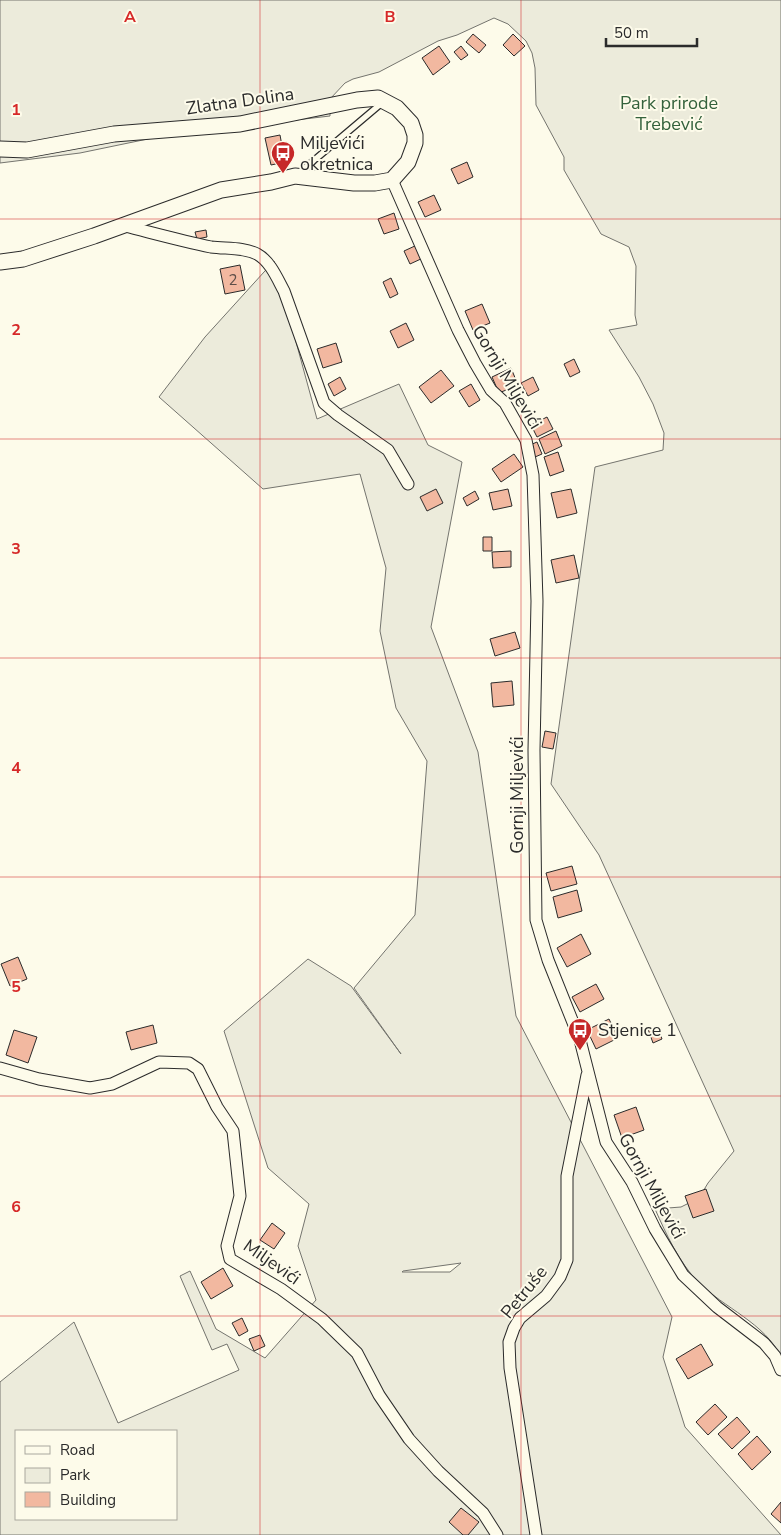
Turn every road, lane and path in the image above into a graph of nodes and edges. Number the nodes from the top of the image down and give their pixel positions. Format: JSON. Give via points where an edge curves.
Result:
{"nodes":[{"id":1,"x":385,"y":100,"type":"junction"},
{"id":2,"x":0,"y":149,"type":"edge"},
{"id":3,"x":295,"y":176,"type":"junction"},
{"id":4,"x":392,"y":180,"type":"junction"},
{"id":5,"x":125,"y":226,"type":"junction"},
{"id":6,"x":0,"y":262,"type":"edge"},
{"id":7,"x":408,"y":484,"type":"dead end"},
{"id":8,"x":0,"y":1068,"type":"edge"},
{"id":9,"x":588,"y":1071,"type":"junction"},
{"id":10,"x":781,"y":1370,"type":"edge"},
{"id":11,"x":497,"y":1535,"type":"edge"},
{"id":12,"x":536,"y":1535,"type":"edge"}],
"edges":[{"from":1,"to":2,"type":"main road","name":"Zlatna Dolina","via":[[357,100],[240,124],[114,134],[27,150]]},
{"from":1,"to":3,"type":"lane"},
{"from":1,"to":4,"type":"main road","via":[[403,113],[415,135],[408,162]]},
{"from":3,"to":4,"type":"main road","via":[[354,183]]},
{"from":3,"to":5,"type":"main road","via":[[220,190]]},
{"from":4,"to":9,"type":"street","name":"Gornji Miljevići","via":[[475,363],[491,390],[505,403],[526,440],[533,476],[537,601],[534,750],[536,920],[548,960],[580,1040]]},
{"from":5,"to":6,"type":"main road","via":[[23,259]]},
{"from":5,"to":7,"type":"street","via":[[257,254],[266,262],[284,291],[324,403],[388,450]]},
{"from":8,"to":11,"type":"street","name":"Miljevići","via":[[90,1088],[112,1084],[159,1062],[189,1063],[198,1068],[233,1131],[240,1196],[227,1246],[230,1259],[322,1318],[358,1353],[380,1395],[409,1439],[438,1472],[483,1513]]},
{"from":9,"to":10,"type":"street","name":"Gornji Miljevići","via":[[606,1142],[683,1275],[717,1307],[764,1343]]},
{"from":9,"to":12,"type":"street","name":"Petruše","via":[[567,1176],[567,1260],[560,1277],[546,1296],[520,1318],[509,1342],[510,1368]]}]}
